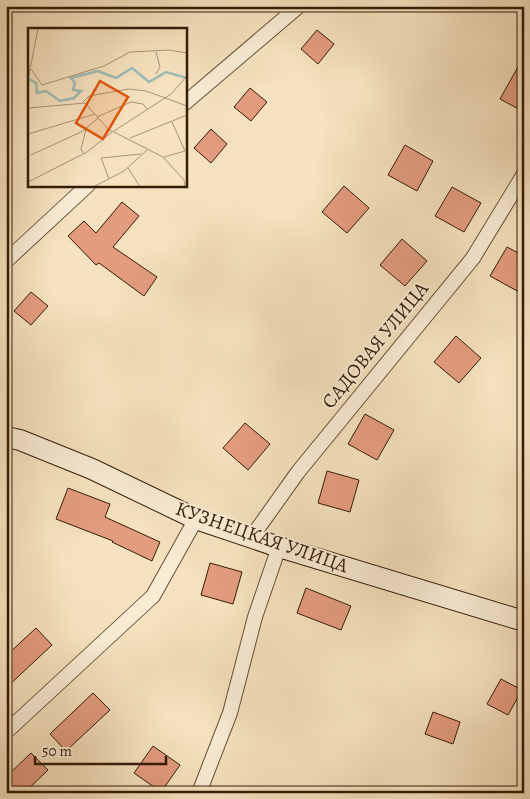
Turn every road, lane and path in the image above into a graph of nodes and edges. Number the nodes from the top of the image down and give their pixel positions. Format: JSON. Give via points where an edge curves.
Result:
{"nodes":[{"id":1,"x":299,"y":6,"type":"edge"},
{"id":2,"x":186,"y":102,"type":"edge"},
{"id":3,"x":524,"y":174,"type":"edge"},
{"id":4,"x":87,"y":186,"type":"edge"},
{"id":5,"x":6,"y":261,"type":"edge"},
{"id":6,"x":6,"y":437,"type":"edge"},
{"id":7,"x":196,"y":519,"type":"junction"},
{"id":8,"x":251,"y":538,"type":"junction"},
{"id":9,"x":279,"y":547,"type":"junction"},
{"id":10,"x":524,"y":618,"type":"edge"},
{"id":11,"x":6,"y":732,"type":"edge"},
{"id":12,"x":199,"y":793,"type":"edge"}],
"edges":[{"from":1,"to":2,"type":"street"},
{"from":3,"to":8,"type":"street","name":"САДОВАЯ УЛИЦА","via":[[473,258],[298,472]]},
{"from":4,"to":5,"type":"street"},
{"from":6,"to":7,"type":"main road","name":"КУЗНЕЦКАЯ УЛИЦА","via":[[92,469]]},
{"from":7,"to":8,"type":"main road","name":"КУЗНЕЦКАЯ УЛИЦА"},
{"from":7,"to":11,"type":"street","via":[[153,596]]},
{"from":8,"to":9,"type":"main road","name":"КУЗНЕЦКАЯ УЛИЦА"},
{"from":9,"to":10,"type":"main road","name":"КУЗНЕЦКАЯ УЛИЦА","via":[[517,619]]},
{"from":9,"to":12,"type":"street","via":[[255,617],[230,713]]}]}
